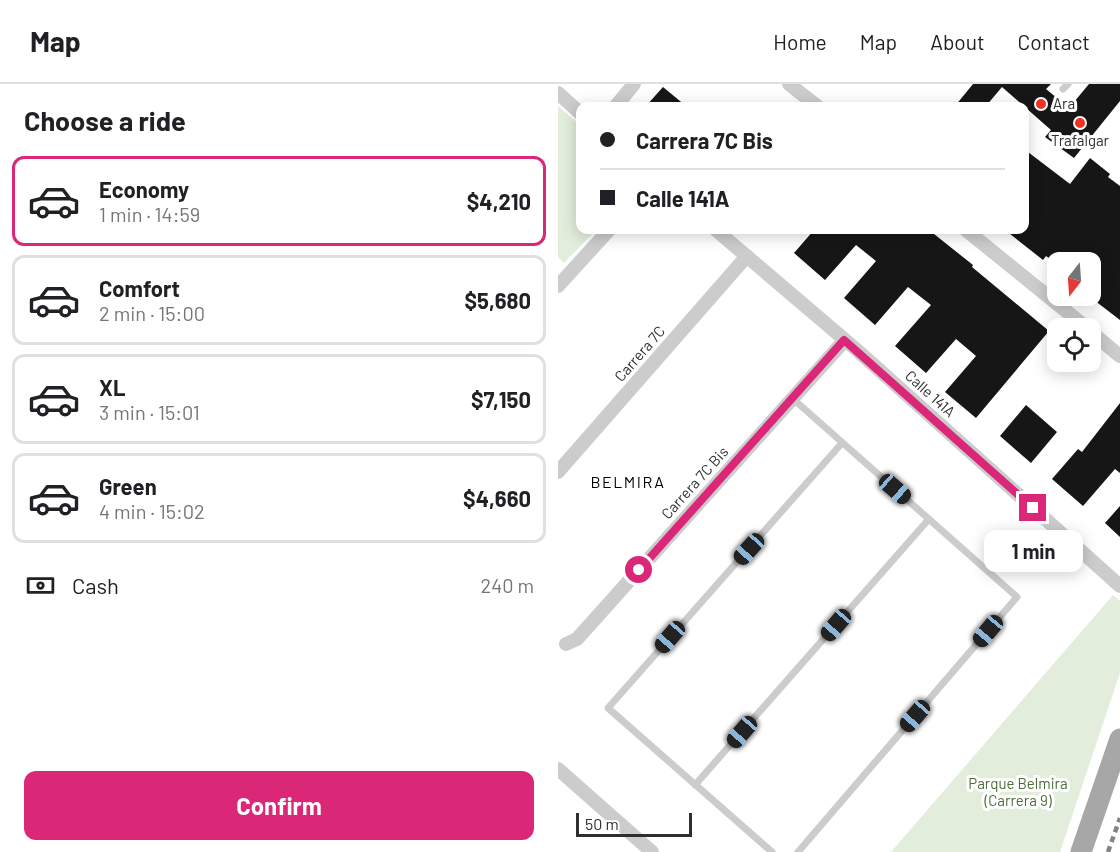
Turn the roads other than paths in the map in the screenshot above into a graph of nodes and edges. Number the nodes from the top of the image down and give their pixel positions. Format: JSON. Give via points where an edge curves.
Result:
{"nodes":[{"id":1,"x":634,"y":84,"type":"edge"},
{"id":2,"x":789,"y":84,"type":"edge"},
{"id":3,"x":558,"y":93,"type":"edge"},
{"id":4,"x":619,"y":102,"type":"edge"},
{"id":5,"x":812,"y":102,"type":"edge"},
{"id":6,"x":576,"y":109,"type":"edge"},
{"id":7,"x":605,"y":234,"type":"edge"},
{"id":8,"x":721,"y":234,"type":"edge"},
{"id":9,"x":971,"y":234,"type":"edge"},
{"id":10,"x":747,"y":256,"type":"junction"},
{"id":11,"x":558,"y":286,"type":"edge"},
{"id":12,"x":1074,"y":318,"type":"edge"},
{"id":13,"x":844,"y":340,"type":"junction"},
{"id":14,"x":1101,"y":340,"type":"edge"},
{"id":15,"x":1120,"y":356,"type":"edge"},
{"id":16,"x":792,"y":398,"type":"junction"},
{"id":17,"x":842,"y":443,"type":"junction"},
{"id":18,"x":558,"y":472,"type":"edge"},
{"id":19,"x":929,"y":519,"type":"junction"},
{"id":20,"x":1120,"y":586,"type":"edge"},
{"id":21,"x":566,"y":644,"type":"dead end"},
{"id":22,"x":1120,"y":739,"type":"edge"},
{"id":23,"x":558,"y":769,"type":"edge"},
{"id":24,"x":695,"y":785,"type":"junction"},
{"id":25,"x":652,"y":852,"type":"edge"},
{"id":26,"x":772,"y":852,"type":"edge"},
{"id":27,"x":798,"y":852,"type":"edge"},
{"id":28,"x":1081,"y":852,"type":"edge"}],
"edges":[{"from":1,"to":4,"type":"street"},
{"from":2,"to":5,"type":"street"},
{"from":3,"to":6,"type":"street"},
{"from":7,"to":11,"type":"street"},
{"from":8,"to":10,"type":"street","name":"Calle 141A"},
{"from":9,"to":12,"type":"street"},
{"from":10,"to":13,"type":"street","name":"Calle 141A"},
{"from":10,"to":18,"type":"street","name":"Carrera 7C"},
{"from":13,"to":16,"type":"street","name":"Carrera 7C Bis"},
{"from":13,"to":20,"type":"street","name":"Calle 141A"},
{"from":14,"to":15,"type":"street"},
{"from":16,"to":17,"type":"lane"},
{"from":16,"to":21,"type":"street","name":"Carrera 7C Bis","via":[[577,639]]},
{"from":17,"to":19,"type":"lane"},
{"from":17,"to":24,"type":"lane","via":[[608,708]]},
{"from":19,"to":24,"type":"lane"},
{"from":19,"to":27,"type":"lane","via":[[1017,597]]},
{"from":22,"to":28,"type":"main road"},
{"from":23,"to":25,"type":"street"},
{"from":24,"to":26,"type":"lane"}]}
